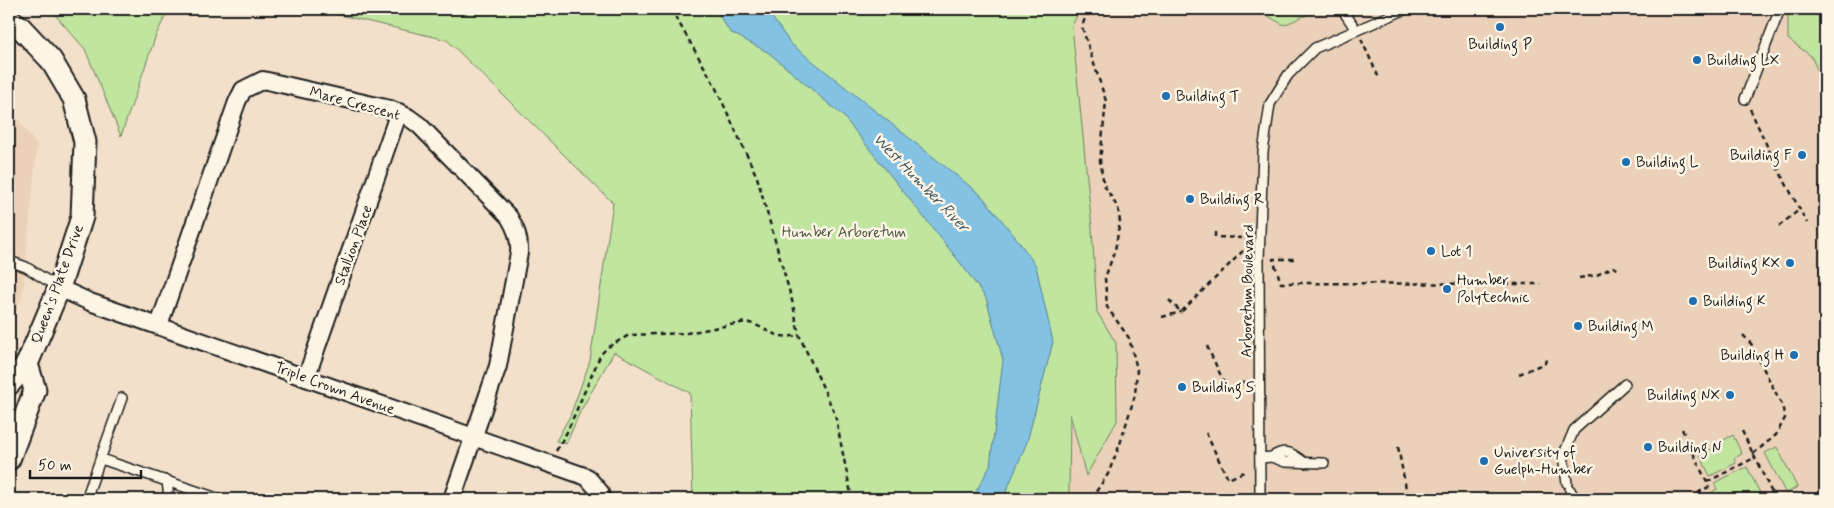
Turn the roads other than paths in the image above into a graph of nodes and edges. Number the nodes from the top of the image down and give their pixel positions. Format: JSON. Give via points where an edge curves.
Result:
{"nodes":[{"id":1,"x":1344,"y":9,"type":"edge"},
{"id":2,"x":1406,"y":9,"type":"edge"},
{"id":3,"x":1780,"y":9,"type":"edge"},
{"id":4,"x":9,"y":19,"type":"edge"},
{"id":5,"x":1356,"y":30,"type":"junction"},
{"id":6,"x":1745,"y":99,"type":"road end"},
{"id":7,"x":399,"y":112,"type":"junction"},
{"id":8,"x":9,"y":261,"type":"edge"},
{"id":9,"x":59,"y":288,"type":"junction"},
{"id":10,"x":159,"y":325,"type":"junction"},
{"id":11,"x":27,"y":364,"type":"junction"},
{"id":12,"x":306,"y":378,"type":"junction"},
{"id":13,"x":9,"y":384,"type":"edge"},
{"id":14,"x":1625,"y":384,"type":"dead end"},
{"id":15,"x":122,"y":398,"type":"dead end"},
{"id":16,"x":474,"y":437,"type":"junction"},
{"id":17,"x":101,"y":458,"type":"junction"},
{"id":18,"x":1260,"y":458,"type":"junction"},
{"id":19,"x":9,"y":459,"type":"edge"},
{"id":20,"x":1324,"y":463,"type":"dead end"},
{"id":21,"x":167,"y":480,"type":"junction"},
{"id":22,"x":86,"y":499,"type":"edge"},
{"id":23,"x":169,"y":499,"type":"edge"},
{"id":24,"x":220,"y":499,"type":"edge"},
{"id":25,"x":452,"y":499,"type":"edge"},
{"id":26,"x":601,"y":499,"type":"edge"},
{"id":27,"x":1260,"y":499,"type":"edge"},
{"id":28,"x":1575,"y":499,"type":"edge"}],
"edges":[{"from":1,"to":5,"type":"lane"},
{"from":2,"to":5,"type":"lane","name":"Arboretum Boulevard"},
{"from":3,"to":6,"type":"lane"},
{"from":4,"to":9,"type":"street","name":"Queen's Plate Drive","via":[[51,60],[74,98],[85,142],[82,217]]},
{"from":5,"to":18,"type":"lane","name":"Arboretum Boulevard","via":[[1315,48],[1288,75],[1270,104],[1263,152],[1259,259]]},
{"from":7,"to":10,"type":"street","name":"Mare Crescent","via":[[263,80],[243,90]]},
{"from":7,"to":12,"type":"street","name":"Stallion Place"},
{"from":7,"to":16,"type":"street","name":"Mare Crescent","via":[[419,125],[509,217],[520,243],[498,366]]},
{"from":8,"to":9,"type":"lane","via":[[26,267]]},
{"from":9,"to":10,"type":"street","name":"Triple Crown Avenue"},
{"from":9,"to":11,"type":"street","name":"Queen's Plate Drive"},
{"from":10,"to":12,"type":"street","name":"Triple Crown Avenue"},
{"from":11,"to":13,"type":"street","name":"Queen's Plate Drive"},
{"from":11,"to":19,"type":"street","via":[[35,390]]},
{"from":12,"to":16,"type":"street","name":"Triple Crown Avenue"},
{"from":14,"to":28,"type":"lane","via":[[1574,430],[1563,456],[1569,487]]},
{"from":15,"to":17,"type":"lane"},
{"from":16,"to":25,"type":"street","name":"Mare Crescent"},
{"from":16,"to":26,"type":"street","name":"Triple Crown Avenue","via":[[587,477],[600,492]]},
{"from":17,"to":21,"type":"lane"},
{"from":17,"to":22,"type":"lane"},
{"from":18,"to":20,"type":"lane"},
{"from":18,"to":27,"type":"lane","name":"Arboretum Boulevard"},
{"from":21,"to":23,"type":"lane"},
{"from":21,"to":24,"type":"lane"}]}
